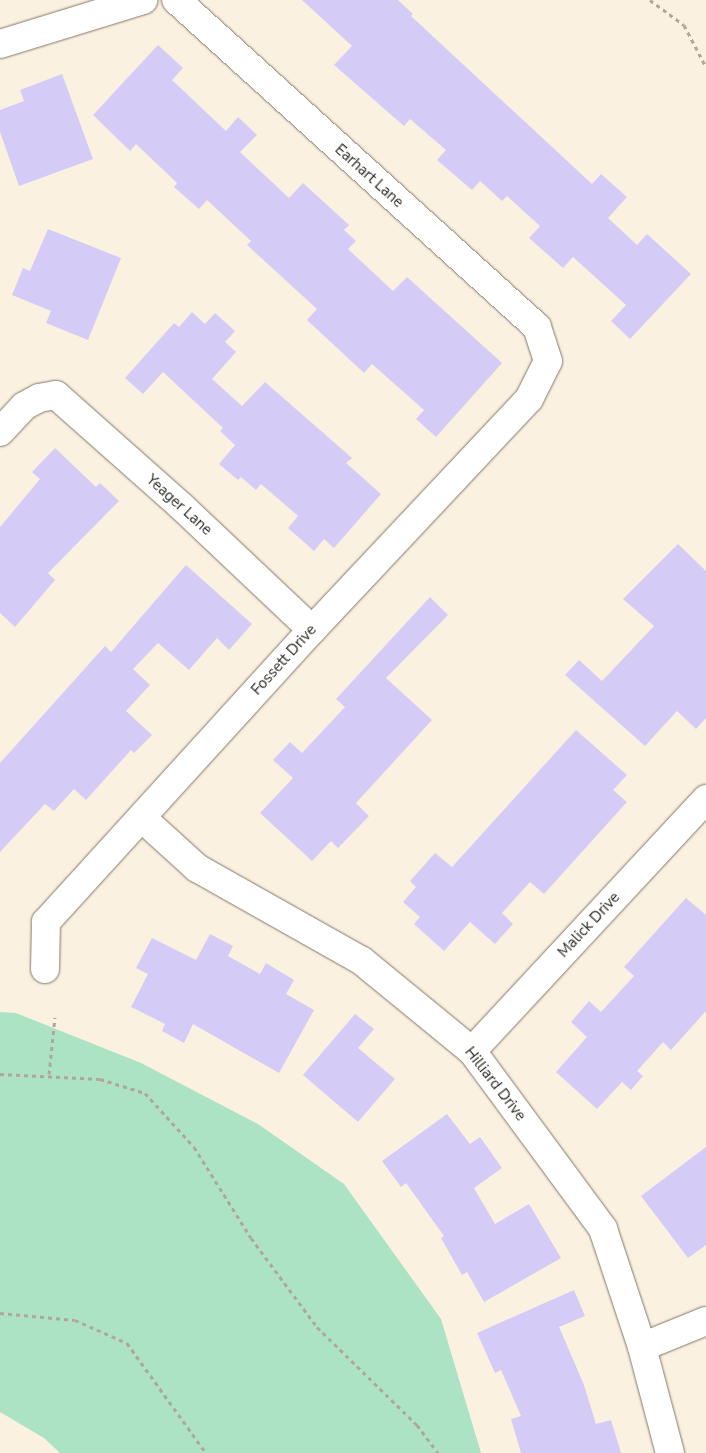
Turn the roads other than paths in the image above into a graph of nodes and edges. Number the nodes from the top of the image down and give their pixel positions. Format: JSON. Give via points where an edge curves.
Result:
{"nodes":[{"id":1,"x":143,"y":0,"type":"edge"},
{"id":2,"x":176,"y":0,"type":"edge"},
{"id":3,"x":0,"y":44,"type":"edge"},
{"id":4,"x":548,"y":361,"type":"joint"},
{"id":5,"x":0,"y":432,"type":"edge"},
{"id":6,"x":312,"y":630,"type":"junction"},
{"id":7,"x":706,"y":799,"type":"edge"},
{"id":8,"x":142,"y":818,"type":"junction"},
{"id":9,"x":45,"y":969,"type":"dead end"},
{"id":10,"x":472,"y":1051,"type":"junction"},
{"id":11,"x":706,"y":1321,"type":"edge"},
{"id":12,"x":642,"y":1347,"type":"junction"},
{"id":13,"x":670,"y":1453,"type":"edge"}],
"edges":[{"from":1,"to":3,"type":"street"},
{"from":2,"to":4,"type":"street","name":"Earhart Lane","via":[[537,327]]},
{"from":4,"to":6,"type":"street","name":"Fossett Drive","via":[[529,399]]},
{"from":5,"to":6,"type":"street","name":"Yeager Lane","via":[[24,406],[39,398],[56,396],[181,506]]},
{"from":6,"to":8,"type":"street","name":"Fossett Drive"},
{"from":7,"to":10,"type":"street","name":"Malick Drive"},
{"from":8,"to":9,"type":"street","name":"Fossett Drive","via":[[46,922]]},
{"from":8,"to":10,"type":"street","name":"Hilliard Drive","via":[[197,868],[362,961]]},
{"from":10,"to":12,"type":"street","name":"Hilliard Drive","via":[[603,1229]]},
{"from":11,"to":12,"type":"street"},
{"from":12,"to":13,"type":"street","name":"Hilliard Drive"}]}
